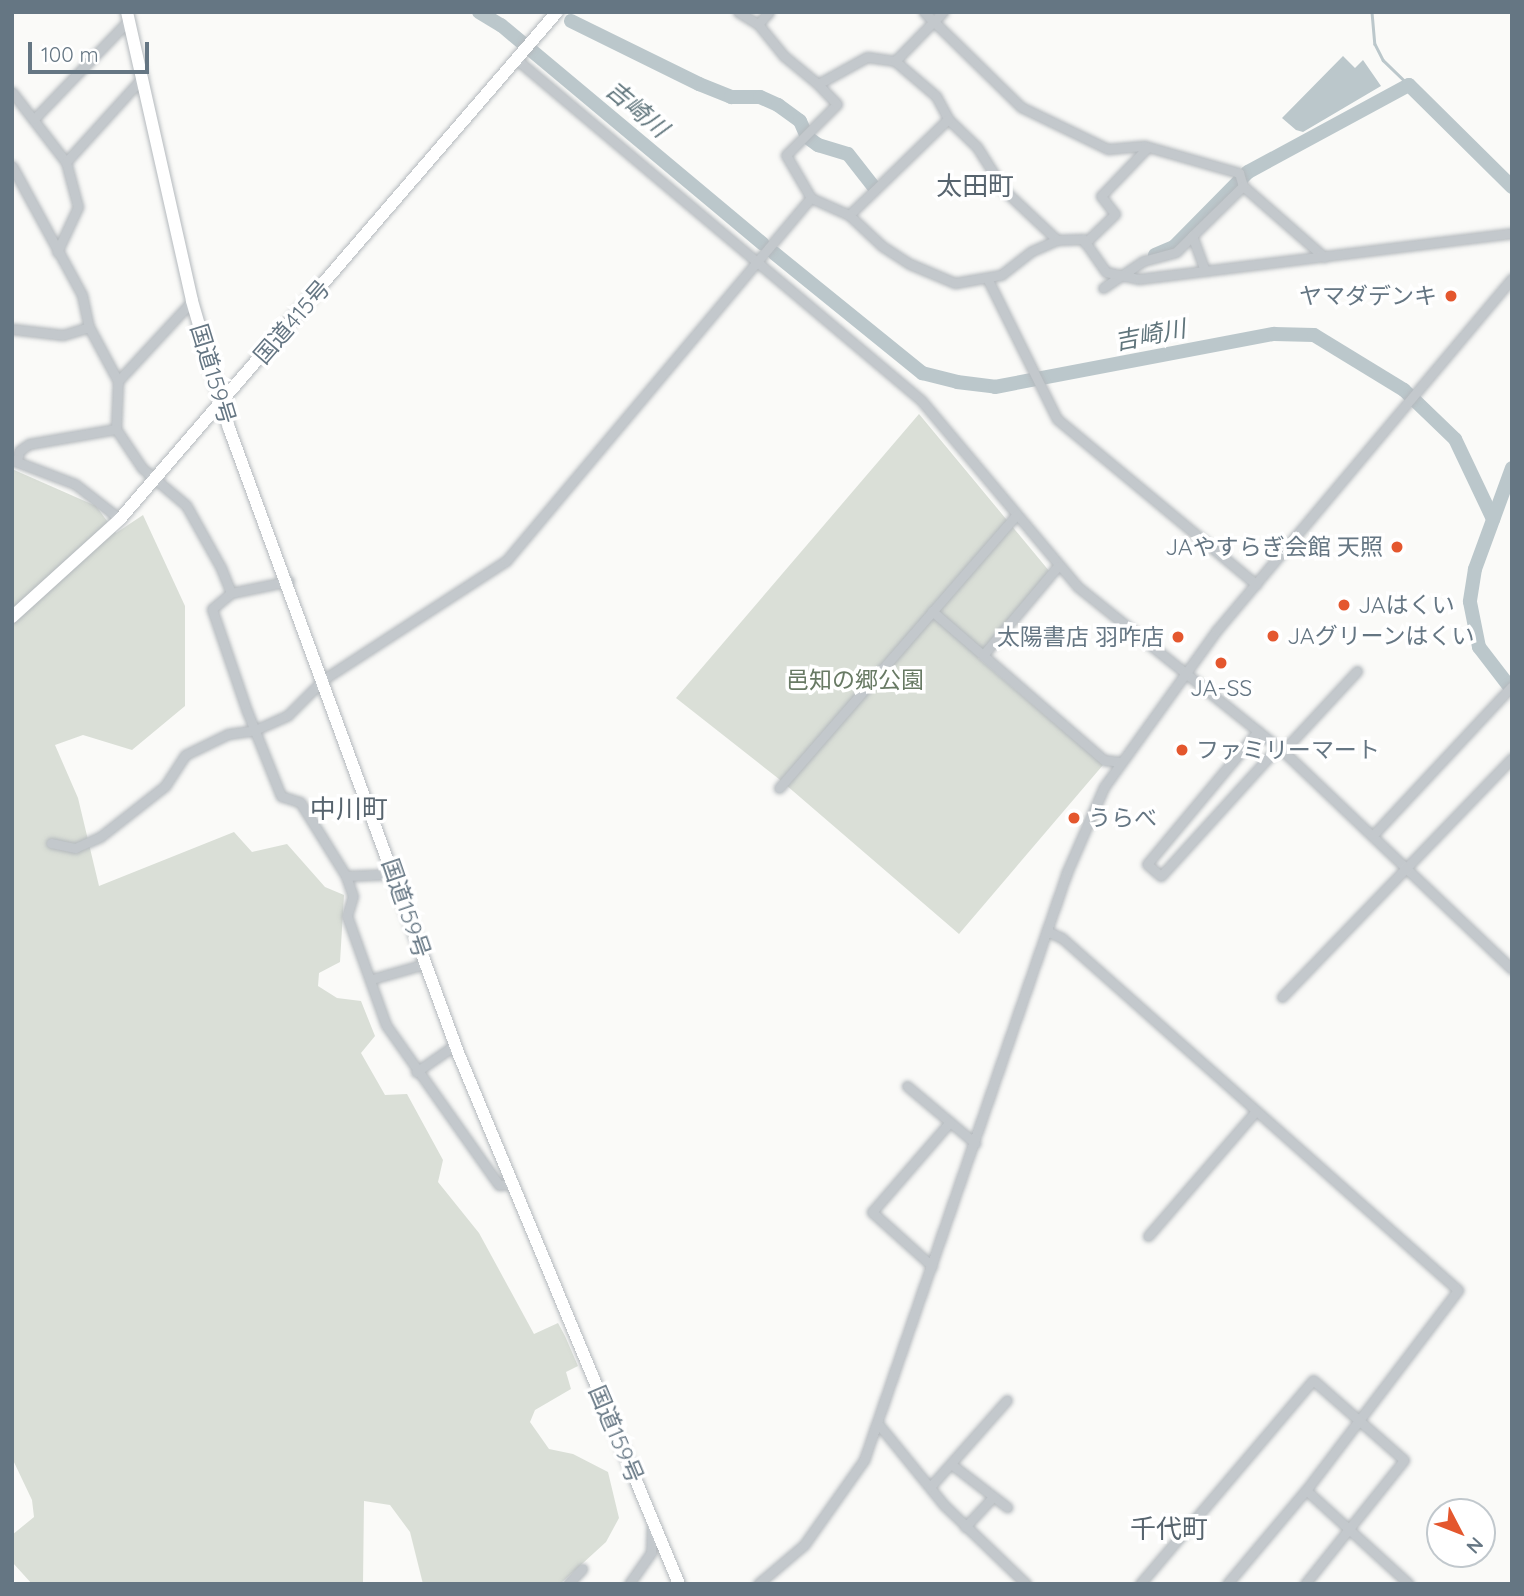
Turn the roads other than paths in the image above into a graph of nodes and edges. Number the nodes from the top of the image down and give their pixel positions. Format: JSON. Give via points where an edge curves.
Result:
{"nodes":[{"id":1,"x":557,"y":12,"type":"edge"},
{"id":2,"x":738,"y":12,"type":"edge"},
{"id":3,"x":769,"y":12,"type":"edge"},
{"id":4,"x":924,"y":12,"type":"edge"},
{"id":5,"x":943,"y":12,"type":"edge"},
{"id":6,"x":128,"y":16,"type":"edge"},
{"id":7,"x":934,"y":22,"type":"junction"},
{"id":8,"x":758,"y":24,"type":"junction"},
{"id":9,"x":518,"y":56,"type":"junction"},
{"id":10,"x":895,"y":61,"type":"junction"},
{"id":11,"x":143,"y":77,"type":"junction"},
{"id":12,"x":818,"y":84,"type":"junction"},
{"id":13,"x":12,"y":92,"type":"edge"},
{"id":14,"x":34,"y":119,"type":"junction"},
{"id":15,"x":948,"y":119,"type":"junction"},
{"id":16,"x":1149,"y":147,"type":"junction"},
{"id":17,"x":66,"y":162,"type":"junction"},
{"id":18,"x":12,"y":166,"type":"edge"},
{"id":19,"x":1241,"y":181,"type":"junction"},
{"id":20,"x":811,"y":198,"type":"junction"},
{"id":21,"x":849,"y":215,"type":"junction"},
{"id":22,"x":1512,"y":233,"type":"edge"},
{"id":23,"x":1192,"y":236,"type":"junction"},
{"id":24,"x":1057,"y":240,"type":"junction"},
{"id":25,"x":1086,"y":243,"type":"junction"},
{"id":26,"x":57,"y":252,"type":"junction"},
{"id":27,"x":1324,"y":257,"type":"junction"},
{"id":28,"x":757,"y":263,"type":"junction"},
{"id":29,"x":1205,"y":271,"type":"junction"},
{"id":30,"x":1120,"y":276,"type":"junction"},
{"id":31,"x":1512,"y":279,"type":"edge"},
{"id":32,"x":988,"y":280,"type":"junction"},
{"id":33,"x":1103,"y":288,"type":"dead end"},
{"id":34,"x":192,"y":301,"type":"junction"},
{"id":35,"x":89,"y":327,"type":"junction"},
{"id":36,"x":12,"y":329,"type":"edge"},
{"id":37,"x":118,"y":381,"type":"junction"},
{"id":38,"x":222,"y":402,"type":"junction"},
{"id":39,"x":116,"y":429,"type":"junction"},
{"id":40,"x":15,"y":461,"type":"edge"},
{"id":41,"x":154,"y":478,"type":"junction"},
{"id":42,"x":1016,"y":515,"type":"junction"},
{"id":43,"x":120,"y":519,"type":"junction"},
{"id":44,"x":1058,"y":566,"type":"junction"},
{"id":45,"x":289,"y":581,"type":"junction"},
{"id":46,"x":1256,"y":584,"type":"junction"},
{"id":47,"x":231,"y":593,"type":"junction"},
{"id":48,"x":932,"y":611,"type":"junction"},
{"id":49,"x":12,"y":617,"type":"edge"},
{"id":50,"x":983,"y":655,"type":"junction"},
{"id":51,"x":1357,"y":671,"type":"dead end"},
{"id":52,"x":1182,"y":674,"type":"junction"},
{"id":53,"x":324,"y":679,"type":"junction"},
{"id":54,"x":1512,"y":686,"type":"edge"},
{"id":55,"x":256,"y":730,"type":"junction"},
{"id":56,"x":1258,"y":731,"type":"junction"},
{"id":57,"x":1280,"y":749,"type":"junction"},
{"id":58,"x":1512,"y":758,"type":"edge"},
{"id":59,"x":1121,"y":762,"type":"junction"},
{"id":60,"x":779,"y":788,"type":"dead end"},
{"id":61,"x":1374,"y":834,"type":"junction"},
{"id":62,"x":51,"y":843,"type":"dead end"},
{"id":63,"x":1407,"y":867,"type":"junction"},
{"id":64,"x":394,"y":874,"type":"junction"},
{"id":65,"x":346,"y":876,"type":"junction"},
{"id":66,"x":1049,"y":932,"type":"junction"},
{"id":67,"x":425,"y":964,"type":"junction"},
{"id":68,"x":1512,"y":969,"type":"edge"},
{"id":69,"x":372,"y":979,"type":"junction"},
{"id":70,"x":1282,"y":997,"type":"dead end"},
{"id":71,"x":455,"y":1045,"type":"junction"},
{"id":72,"x":416,"y":1072,"type":"junction"},
{"id":73,"x":907,"y":1086,"type":"dead end"},
{"id":74,"x":1256,"y":1111,"type":"junction"},
{"id":75,"x":950,"y":1122,"type":"junction"},
{"id":76,"x":975,"y":1143,"type":"junction"},
{"id":77,"x":511,"y":1184,"type":"junction"},
{"id":78,"x":1148,"y":1236,"type":"dead end"},
{"id":79,"x":932,"y":1266,"type":"junction"},
{"id":80,"x":1007,"y":1400,"type":"dead end"},
{"id":81,"x":1358,"y":1417,"type":"junction"},
{"id":82,"x":879,"y":1424,"type":"junction"},
{"id":83,"x":951,"y":1464,"type":"junction"},
{"id":84,"x":930,"y":1487,"type":"junction"},
{"id":85,"x":1306,"y":1490,"type":"junction"},
{"id":86,"x":993,"y":1497,"type":"junction"},
{"id":87,"x":1007,"y":1507,"type":"dead end"},
{"id":88,"x":653,"y":1520,"type":"junction"},
{"id":89,"x":965,"y":1527,"type":"junction"},
{"id":90,"x":1349,"y":1531,"type":"junction"},
{"id":91,"x":582,"y":1569,"type":"dead end"},
{"id":92,"x":568,"y":1584,"type":"edge"},
{"id":93,"x":629,"y":1584,"type":"edge"},
{"id":94,"x":679,"y":1584,"type":"edge"},
{"id":95,"x":758,"y":1584,"type":"edge"},
{"id":96,"x":1026,"y":1584,"type":"edge"},
{"id":97,"x":1140,"y":1584,"type":"edge"},
{"id":98,"x":1227,"y":1584,"type":"edge"},
{"id":99,"x":1305,"y":1584,"type":"edge"},
{"id":100,"x":1409,"y":1584,"type":"edge"}],
"edges":[{"from":1,"to":9,"type":"highway","name":"国道415号"},
{"from":2,"to":8,"type":"street"},
{"from":3,"to":8,"type":"street"},
{"from":4,"to":7,"type":"street"},
{"from":5,"to":7,"type":"street"},
{"from":6,"to":11,"type":"highway","name":"国道159号"},
{"from":6,"to":14,"type":"street"},
{"from":7,"to":10,"type":"street"},
{"from":7,"to":16,"type":"street","via":[[1021,107],[1108,149]]},
{"from":8,"to":12,"type":"street","via":[[784,56]]},
{"from":9,"to":28,"type":"street"},
{"from":9,"to":38,"type":"highway","name":"国道415号"},
{"from":10,"to":12,"type":"street","via":[[867,57]]},
{"from":10,"to":15,"type":"street","via":[[936,96]]},
{"from":11,"to":17,"type":"street"},
{"from":11,"to":34,"type":"highway","name":"国道159号"},
{"from":12,"to":20,"type":"street","via":[[837,104],[786,155]]},
{"from":13,"to":14,"type":"street"},
{"from":14,"to":17,"type":"street"},
{"from":15,"to":21,"type":"street"},
{"from":15,"to":24,"type":"street","via":[[977,147],[1004,190]]},
{"from":16,"to":19,"type":"street"},
{"from":16,"to":25,"type":"street","via":[[1101,196],[1115,214]]},
{"from":17,"to":26,"type":"street","via":[[78,207]]},
{"from":18,"to":26,"type":"street"},
{"from":19,"to":23,"type":"street"},
{"from":19,"to":27,"type":"street"},
{"from":20,"to":21,"type":"street"},
{"from":20,"to":28,"type":"street"},
{"from":21,"to":32,"type":"street","via":[[882,246],[941,280]]},
{"from":22,"to":27,"type":"street"},
{"from":23,"to":29,"type":"street"},
{"from":23,"to":30,"type":"street","via":[[1176,252],[1143,261]]},
{"from":24,"to":25,"type":"street"},
{"from":24,"to":32,"type":"street"},
{"from":25,"to":30,"type":"street","via":[[1106,272]]},
{"from":26,"to":35,"type":"street","via":[[82,295]]},
{"from":27,"to":29,"type":"street"},
{"from":28,"to":42,"type":"street","via":[[921,400]]},
{"from":28,"to":53,"type":"street","via":[[506,561]]},
{"from":29,"to":30,"type":"street","via":[[1139,279]]},
{"from":30,"to":33,"type":"street"},
{"from":31,"to":46,"type":"street"},
{"from":32,"to":46,"type":"street","via":[[1057,419]]},
{"from":34,"to":37,"type":"street"},
{"from":34,"to":38,"type":"highway","name":"国道159号"},
{"from":35,"to":36,"type":"street","via":[[64,335]]},
{"from":35,"to":37,"type":"street"},
{"from":37,"to":39,"type":"street"},
{"from":38,"to":41,"type":"highway","name":"国道415号"},
{"from":38,"to":45,"type":"highway","name":"国道159号"},
{"from":39,"to":40,"type":"street","via":[[29,444]]},
{"from":39,"to":41,"type":"street"},
{"from":40,"to":43,"type":"street","via":[[75,484]]},
{"from":41,"to":43,"type":"highway","name":"国道415号"},
{"from":41,"to":47,"type":"street","via":[[188,509]]},
{"from":42,"to":44,"type":"street"},
{"from":42,"to":48,"type":"street"},
{"from":43,"to":49,"type":"highway","name":"国道415号"},
{"from":44,"to":50,"type":"street"},
{"from":44,"to":52,"type":"street"},
{"from":45,"to":47,"type":"street"},
{"from":45,"to":53,"type":"highway","name":"国道159号"},
{"from":46,"to":52,"type":"street"},
{"from":47,"to":55,"type":"street","via":[[212,609]]},
{"from":48,"to":50,"type":"street"},
{"from":48,"to":60,"type":"street"},
{"from":50,"to":59,"type":"street","via":[[1104,760]]},
{"from":51,"to":57,"type":"street"},
{"from":52,"to":56,"type":"street"},
{"from":52,"to":59,"type":"street"},
{"from":53,"to":55,"type":"street","via":[[288,715]]},
{"from":53,"to":64,"type":"highway","name":"国道159号"},
{"from":54,"to":61,"type":"street"},
{"from":55,"to":62,"type":"street","via":[[229,734],[185,755],[165,786],[86,845],[64,849]]},
{"from":55,"to":65,"type":"street","via":[[281,796],[300,802]]},
{"from":56,"to":57,"type":"street"},
{"from":56,"to":57,"type":"street","via":[[1147,864],[1161,876]]},
{"from":57,"to":61,"type":"street"},
{"from":58,"to":63,"type":"street"},
{"from":59,"to":66,"type":"street","via":[[1089,814]]},
{"from":61,"to":63,"type":"street"},
{"from":63,"to":68,"type":"street"},
{"from":63,"to":70,"type":"street"},
{"from":64,"to":65,"type":"street"},
{"from":64,"to":67,"type":"highway","name":"国道159号"},
{"from":65,"to":69,"type":"street","via":[[353,896],[347,916]]},
{"from":66,"to":74,"type":"street","via":[[1062,938]]},
{"from":66,"to":76,"type":"street"},
{"from":67,"to":69,"type":"street"},
{"from":67,"to":71,"type":"highway","name":"国道159号"},
{"from":69,"to":72,"type":"street","via":[[386,1025]]},
{"from":71,"to":72,"type":"street"},
{"from":71,"to":77,"type":"highway","name":"国道159号"},
{"from":72,"to":77,"type":"street","via":[[499,1185]]},
{"from":73,"to":75,"type":"street"},
{"from":74,"to":78,"type":"street"},
{"from":74,"to":81,"type":"street","via":[[1458,1290]]},
{"from":75,"to":76,"type":"street"},
{"from":75,"to":79,"type":"street","via":[[872,1212]]},
{"from":76,"to":79,"type":"street"},
{"from":77,"to":88,"type":"highway","name":"国道159号"},
{"from":79,"to":82,"type":"street"},
{"from":80,"to":83,"type":"street"},
{"from":81,"to":85,"type":"street"},
{"from":81,"to":90,"type":"street","via":[[1404,1460]]},
{"from":81,"to":97,"type":"street","via":[[1313,1380]]},
{"from":82,"to":84,"type":"street"},
{"from":82,"to":95,"type":"street","via":[[849,1488],[804,1545]]},
{"from":83,"to":84,"type":"street"},
{"from":83,"to":86,"type":"street"},
{"from":84,"to":89,"type":"street"},
{"from":85,"to":90,"type":"street"},
{"from":85,"to":98,"type":"street"},
{"from":86,"to":87,"type":"street"},
{"from":86,"to":89,"type":"street"},
{"from":88,"to":93,"type":"street","via":[[651,1553]]},
{"from":88,"to":94,"type":"highway","name":"国道159号"},
{"from":89,"to":96,"type":"street"},
{"from":90,"to":99,"type":"street"},
{"from":90,"to":100,"type":"street"},
{"from":91,"to":92,"type":"street"}]}
